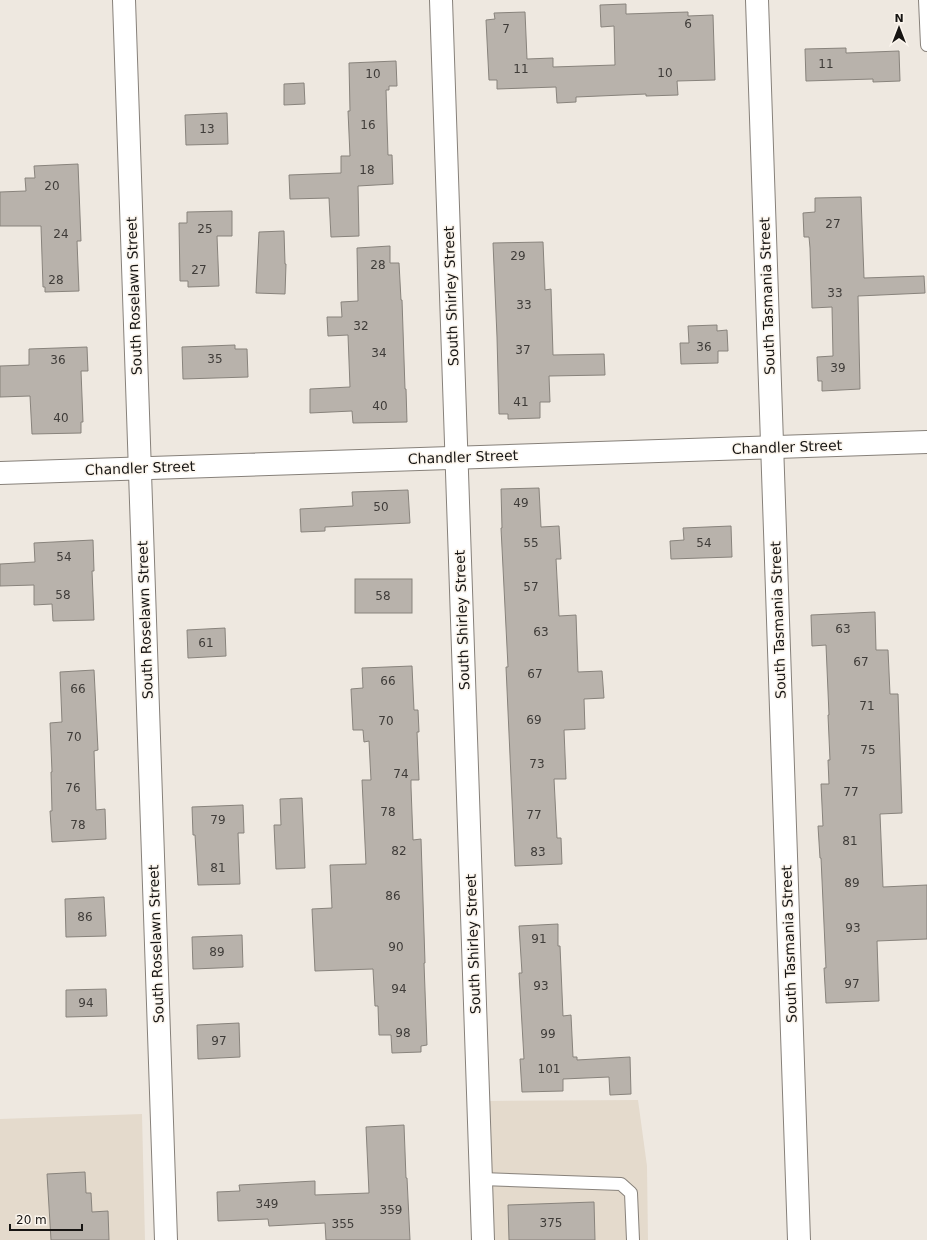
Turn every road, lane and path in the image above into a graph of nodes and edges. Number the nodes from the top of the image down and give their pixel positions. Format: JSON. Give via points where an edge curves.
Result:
{"nodes":[{"id":1,"x":124,"y":0,"type":"edge"},
{"id":2,"x":440,"y":0,"type":"edge"},
{"id":3,"x":757,"y":0,"type":"edge"},
{"id":4,"x":926,"y":0,"type":"edge"},
{"id":5,"x":927,"y":45,"type":"edge"},
{"id":6,"x":927,"y":442,"type":"edge"},
{"id":7,"x":772,"y":447,"type":"junction"},
{"id":8,"x":456,"y":457,"type":"junction"},
{"id":9,"x":140,"y":468,"type":"junction"},
{"id":10,"x":0,"y":473,"type":"edge"},
{"id":11,"x":481,"y":1179,"type":"junction"},
{"id":12,"x":166,"y":1240,"type":"edge"},
{"id":13,"x":483,"y":1240,"type":"edge"},
{"id":14,"x":633,"y":1240,"type":"edge"},
{"id":15,"x":799,"y":1240,"type":"edge"}],
"edges":[{"from":1,"to":9,"type":"street","name":"South Roselawn Street"},
{"from":2,"to":8,"type":"street","name":"South Shirley Street"},
{"from":3,"to":7,"type":"street","name":"South Tasmania Street"},
{"from":4,"to":5,"type":"lane"},
{"from":6,"to":7,"type":"street","name":"Chandler Street"},
{"from":7,"to":8,"type":"street","name":"Chandler Street"},
{"from":7,"to":15,"type":"street","name":"South Tasmania Street"},
{"from":8,"to":9,"type":"street","name":"Chandler Street"},
{"from":8,"to":11,"type":"street","name":"South Shirley Street"},
{"from":9,"to":10,"type":"street","name":"Chandler Street"},
{"from":9,"to":12,"type":"street","name":"South Roselawn Street"},
{"from":11,"to":13,"type":"street","name":"South Shirley Street"},
{"from":11,"to":14,"type":"lane","via":[[621,1184],[631,1193]]}]}
